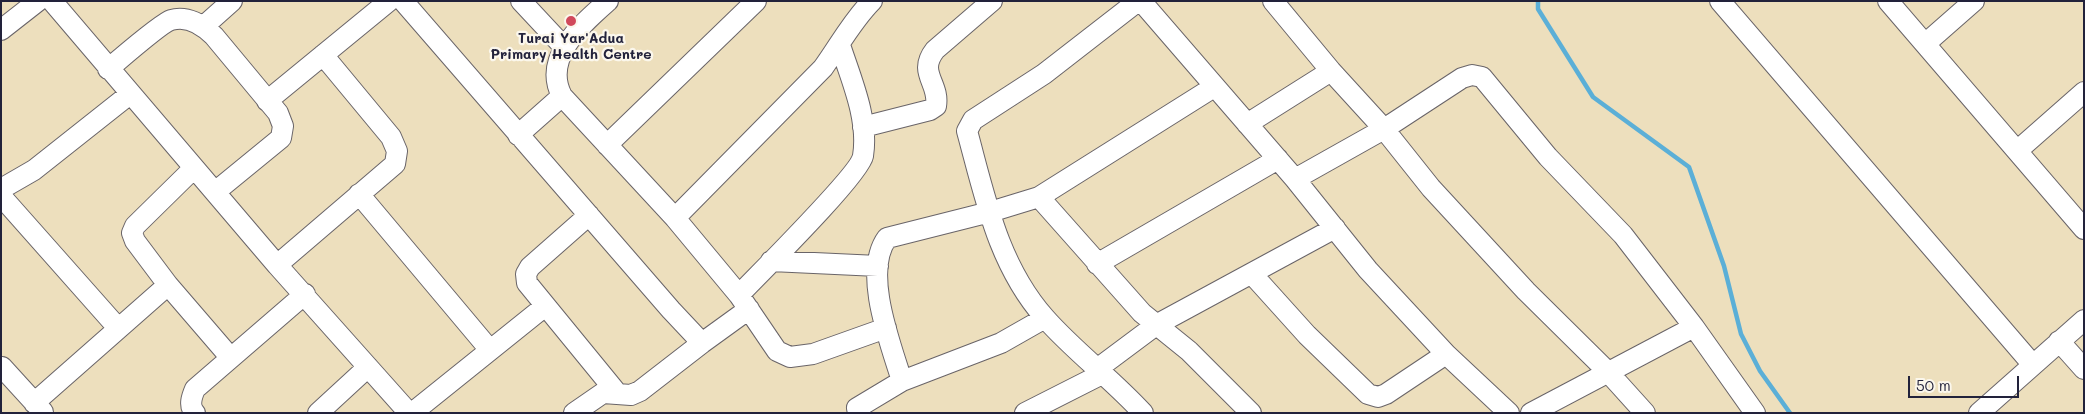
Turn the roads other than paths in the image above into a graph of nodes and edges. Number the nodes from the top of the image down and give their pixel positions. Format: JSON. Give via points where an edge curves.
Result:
{"nodes":[{"id":1,"x":38,"y":1,"type":"edge"},
{"id":2,"x":52,"y":1,"type":"edge"},
{"id":3,"x":232,"y":1,"type":"edge"},
{"id":4,"x":389,"y":1,"type":"edge"},
{"id":5,"x":402,"y":1,"type":"edge"},
{"id":6,"x":521,"y":1,"type":"edge"},
{"id":7,"x":608,"y":1,"type":"edge"},
{"id":8,"x":756,"y":1,"type":"edge"},
{"id":9,"x":872,"y":1,"type":"edge"},
{"id":10,"x":992,"y":1,"type":"edge"},
{"id":11,"x":1139,"y":1,"type":"edge"},
{"id":12,"x":1273,"y":1,"type":"edge"},
{"id":13,"x":1720,"y":1,"type":"edge"},
{"id":14,"x":1888,"y":1,"type":"edge"},
{"id":15,"x":1974,"y":1,"type":"edge"},
{"id":16,"x":204,"y":26,"type":"junction"},
{"id":17,"x":1,"y":30,"type":"edge"},
{"id":18,"x":1925,"y":44,"type":"junction"},
{"id":19,"x":840,"y":45,"type":"junction"},
{"id":20,"x":564,"y":47,"type":"junction"},
{"id":21,"x":323,"y":55,"type":"junction"},
{"id":22,"x":108,"y":69,"type":"junction"},
{"id":23,"x":1331,"y":71,"type":"junction"},
{"id":24,"x":1214,"y":87,"type":"junction"},
{"id":25,"x":2084,"y":92,"type":"edge"},
{"id":26,"x":130,"y":94,"type":"junction"},
{"id":27,"x":562,"y":96,"type":"junction"},
{"id":28,"x":267,"y":101,"type":"junction"},
{"id":29,"x":1247,"y":124,"type":"junction"},
{"id":30,"x":863,"y":127,"type":"junction"},
{"id":31,"x":1384,"y":129,"type":"junction"},
{"id":32,"x":518,"y":136,"type":"junction"},
{"id":33,"x":607,"y":145,"type":"junction"},
{"id":34,"x":2016,"y":150,"type":"junction"},
{"id":35,"x":1278,"y":159,"type":"junction"},
{"id":36,"x":194,"y":168,"type":"junction"},
{"id":37,"x":1295,"y":179,"type":"junction"},
{"id":38,"x":1,"y":189,"type":"edge"},
{"id":39,"x":214,"y":192,"type":"junction"},
{"id":40,"x":359,"y":194,"type":"junction"},
{"id":41,"x":1,"y":196,"type":"edge"},
{"id":42,"x":1038,"y":197,"type":"junction"},
{"id":43,"x":990,"y":212,"type":"junction"},
{"id":44,"x":589,"y":215,"type":"junction"},
{"id":45,"x":675,"y":218,"type":"junction"},
{"id":46,"x":1335,"y":228,"type":"junction"},
{"id":47,"x":2084,"y":229,"type":"edge"},
{"id":48,"x":771,"y":261,"type":"junction"},
{"id":49,"x":1097,"y":264,"type":"junction"},
{"id":50,"x":277,"y":265,"type":"junction"},
{"id":51,"x":878,"y":266,"type":"junction"},
{"id":52,"x":1252,"y":274,"type":"junction"},
{"id":53,"x":168,"y":285,"type":"junction"},
{"id":54,"x":305,"y":294,"type":"junction"},
{"id":55,"x":744,"y":302,"type":"junction"},
{"id":56,"x":544,"y":306,"type":"junction"},
{"id":57,"x":1045,"y":318,"type":"junction"},
{"id":58,"x":2084,"y":320,"type":"edge"},
{"id":59,"x":1156,"y":325,"type":"junction"},
{"id":60,"x":1694,"y":327,"type":"junction"},
{"id":61,"x":118,"y":328,"type":"junction"},
{"id":62,"x":886,"y":328,"type":"junction"},
{"id":63,"x":2059,"y":342,"type":"junction"},
{"id":64,"x":702,"y":343,"type":"junction"},
{"id":65,"x":490,"y":350,"type":"junction"},
{"id":66,"x":1446,"y":354,"type":"junction"},
{"id":67,"x":230,"y":357,"type":"junction"},
{"id":68,"x":2033,"y":365,"type":"junction"},
{"id":69,"x":2,"y":367,"type":"edge"},
{"id":70,"x":368,"y":367,"type":"junction"},
{"id":71,"x":2084,"y":368,"type":"edge"},
{"id":72,"x":1100,"y":371,"type":"junction"},
{"id":73,"x":1608,"y":372,"type":"junction"},
{"id":74,"x":902,"y":381,"type":"junction"},
{"id":75,"x":618,"y":393,"type":"junction"},
{"id":76,"x":39,"y":408,"type":"edge"},
{"id":77,"x":195,"y":413,"type":"edge"},
{"id":78,"x":318,"y":413,"type":"edge"},
{"id":79,"x":410,"y":413,"type":"edge"},
{"id":80,"x":574,"y":413,"type":"edge"},
{"id":81,"x":858,"y":413,"type":"edge"},
{"id":82,"x":1025,"y":413,"type":"edge"},
{"id":83,"x":1143,"y":413,"type":"edge"},
{"id":84,"x":1251,"y":413,"type":"edge"},
{"id":85,"x":1509,"y":413,"type":"edge"},
{"id":86,"x":1531,"y":413,"type":"edge"},
{"id":87,"x":1645,"y":413,"type":"edge"},
{"id":88,"x":1755,"y":413,"type":"edge"},
{"id":89,"x":1979,"y":413,"type":"edge"}],
"edges":[{"from":1,"to":17,"type":"street"},
{"from":2,"to":22,"type":"street"},
{"from":3,"to":16,"type":"street"},
{"from":4,"to":21,"type":"street"},
{"from":5,"to":32,"type":"street"},
{"from":6,"to":20,"type":"street"},
{"from":7,"to":20,"type":"street"},
{"from":8,"to":33,"type":"street"},
{"from":9,"to":19,"type":"street","via":[[851,25]]},
{"from":10,"to":30,"type":"street","via":[[928,59],[927,70],[936,106]]},
{"from":11,"to":24,"type":"street"},
{"from":11,"to":43,"type":"street","via":[[1044,74],[969,124],[967,131]]},
{"from":12,"to":23,"type":"street"},
{"from":13,"to":68,"type":"street"},
{"from":14,"to":18,"type":"street"},
{"from":15,"to":18,"type":"street"},
{"from":16,"to":22,"type":"street","via":[[188,20],[171,20]]},
{"from":16,"to":28,"type":"street"},
{"from":18,"to":34,"type":"street"},
{"from":19,"to":30,"type":"street"},
{"from":19,"to":45,"type":"street","via":[[823,68]]},
{"from":20,"to":27,"type":"street","via":[[555,83]]},
{"from":21,"to":28,"type":"street"},
{"from":21,"to":40,"type":"street","via":[[391,137],[397,151],[394,164]]},
{"from":22,"to":26,"type":"street"},
{"from":23,"to":29,"type":"street"},
{"from":23,"to":31,"type":"street"},
{"from":24,"to":29,"type":"street"},
{"from":24,"to":42,"type":"street"},
{"from":25,"to":34,"type":"street"},
{"from":26,"to":36,"type":"street"},
{"from":26,"to":38,"type":"street","via":[[34,170]]},
{"from":27,"to":32,"type":"street"},
{"from":27,"to":33,"type":"street"},
{"from":28,"to":39,"type":"street","via":[[278,113],[283,126],[282,138]]},
{"from":29,"to":35,"type":"street"},
{"from":30,"to":48,"type":"street","via":[[863,156],[858,167]]},
{"from":31,"to":37,"type":"street"},
{"from":31,"to":60,"type":"street","via":[[1462,78],[1482,77],[1548,157],[1623,235]]},
{"from":31,"to":73,"type":"street","via":[[1430,188],[1476,238]]},
{"from":32,"to":44,"type":"street"},
{"from":33,"to":45,"type":"street"},
{"from":34,"to":47,"type":"street"},
{"from":35,"to":37,"type":"street"},
{"from":35,"to":49,"type":"street"},
{"from":36,"to":39,"type":"street"},
{"from":36,"to":53,"type":"street","via":[[132,232],[135,241]]},
{"from":37,"to":46,"type":"street"},
{"from":39,"to":50,"type":"street"},
{"from":40,"to":50,"type":"street"},
{"from":40,"to":65,"type":"street"},
{"from":41,"to":61,"type":"street"},
{"from":42,"to":43,"type":"street"},
{"from":42,"to":49,"type":"street"},
{"from":43,"to":51,"type":"street","via":[[887,238]]},
{"from":43,"to":57,"type":"street","via":[[999,245],[1015,278]]},
{"from":44,"to":56,"type":"street","via":[[526,274],[527,283]]},
{"from":44,"to":64,"type":"street"},
{"from":45,"to":55,"type":"street"},
{"from":46,"to":52,"type":"street"},
{"from":46,"to":66,"type":"street","via":[[1368,270]]},
{"from":48,"to":51,"type":"street"},
{"from":48,"to":55,"type":"street"},
{"from":49,"to":59,"type":"street"},
{"from":50,"to":54,"type":"street"},
{"from":51,"to":62,"type":"street","via":[[878,289]]},
{"from":52,"to":59,"type":"street"},
{"from":52,"to":66,"type":"street","via":[[1314,342],[1368,394],[1386,394]]},
{"from":53,"to":61,"type":"street"},
{"from":53,"to":67,"type":"street"},
{"from":54,"to":67,"type":"street"},
{"from":54,"to":70,"type":"street"},
{"from":55,"to":62,"type":"street","via":[[777,351],[790,357],[813,354]]},
{"from":55,"to":64,"type":"street"},
{"from":56,"to":65,"type":"street"},
{"from":56,"to":75,"type":"street"},
{"from":57,"to":72,"type":"street"},
{"from":57,"to":74,"type":"street","via":[[1001,343]]},
{"from":58,"to":63,"type":"street"},
{"from":59,"to":72,"type":"street"},
{"from":59,"to":84,"type":"street","via":[[1189,351]]},
{"from":60,"to":73,"type":"street"},
{"from":60,"to":88,"type":"street"},
{"from":61,"to":76,"type":"street"},
{"from":62,"to":74,"type":"street"},
{"from":63,"to":68,"type":"street"},
{"from":63,"to":71,"type":"street"},
{"from":64,"to":75,"type":"street","via":[[640,391],[631,395]]},
{"from":65,"to":79,"type":"street"},
{"from":66,"to":85,"type":"street"},
{"from":67,"to":77,"type":"street","via":[[195,389],[191,399]]},
{"from":68,"to":89,"type":"street"},
{"from":69,"to":76,"type":"street"},
{"from":70,"to":78,"type":"street"},
{"from":70,"to":79,"type":"street"},
{"from":72,"to":82,"type":"street"},
{"from":72,"to":83,"type":"street"},
{"from":73,"to":86,"type":"street"},
{"from":73,"to":87,"type":"street"},
{"from":74,"to":81,"type":"street","via":[[857,408]]},
{"from":75,"to":80,"type":"street","via":[[603,393]]}]}
